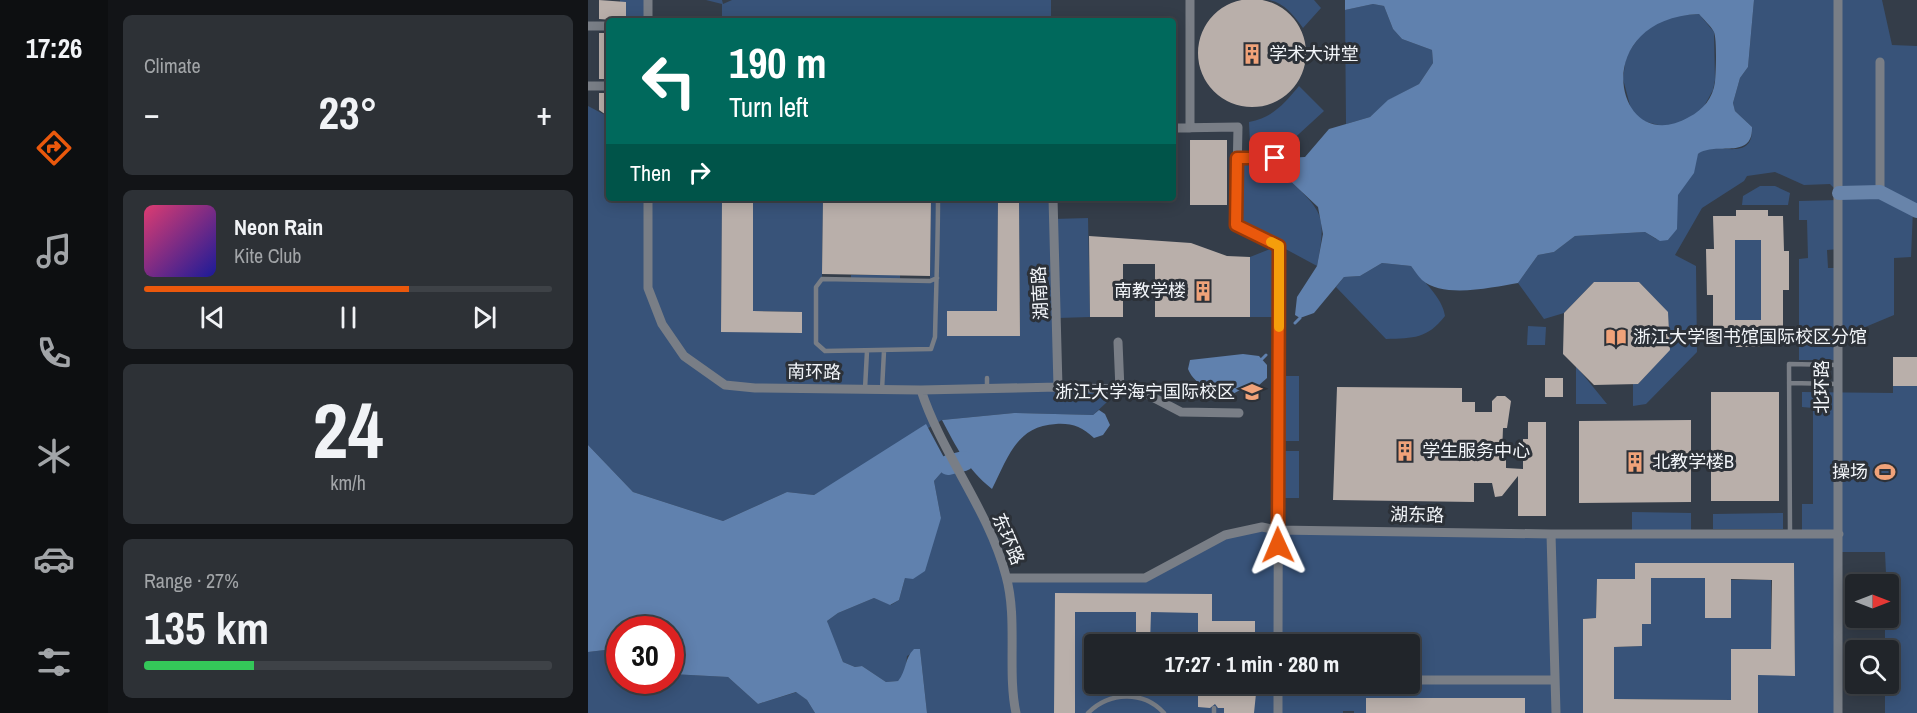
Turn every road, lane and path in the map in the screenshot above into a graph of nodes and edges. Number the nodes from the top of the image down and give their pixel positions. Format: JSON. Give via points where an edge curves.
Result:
{"nodes":[{"id":1,"x":648,"y":0,"type":"edge"},
{"id":2,"x":1190,"y":0,"type":"edge"},
{"id":3,"x":1838,"y":0,"type":"edge"},
{"id":4,"x":648,"y":18,"type":"edge"},
{"id":5,"x":590,"y":26,"type":"edge"},
{"id":6,"x":606,"y":26,"type":"edge"},
{"id":7,"x":1880,"y":62,"type":"dead end"},
{"id":8,"x":588,"y":86,"type":"edge"},
{"id":9,"x":606,"y":86,"type":"edge"},
{"id":10,"x":1176,"y":128,"type":"edge"},
{"id":11,"x":1190,"y":128,"type":"junction"},
{"id":12,"x":1237,"y":158,"type":"junction"},
{"id":13,"x":1275,"y":158,"type":"dead end"},
{"id":14,"x":1880,"y":192,"type":"junction"},
{"id":15,"x":1839,"y":193,"type":"junction"},
{"id":16,"x":648,"y":201,"type":"edge"},
{"id":17,"x":938,"y":201,"type":"edge"},
{"id":18,"x":1053,"y":201,"type":"edge"},
{"id":19,"x":1917,"y":211,"type":"edge"},
{"id":20,"x":937,"y":278,"type":"junction"},
{"id":21,"x":1118,"y":342,"type":"dead end"},
{"id":22,"x":867,"y":351,"type":"junction"},
{"id":23,"x":884,"y":351,"type":"junction"},
{"id":24,"x":1840,"y":365,"type":"dead end"},
{"id":25,"x":987,"y":378,"type":"dead end"},
{"id":26,"x":1789,"y":383,"type":"junction"},
{"id":27,"x":1839,"y":384,"type":"dead end"},
{"id":28,"x":1058,"y":387,"type":"junction"},
{"id":29,"x":987,"y":388,"type":"junction"},
{"id":30,"x":865,"y":389,"type":"junction"},
{"id":31,"x":882,"y":390,"type":"junction"},
{"id":32,"x":921,"y":390,"type":"junction"},
{"id":33,"x":1120,"y":390,"type":"junction"},
{"id":34,"x":1239,"y":414,"type":"dead end"},
{"id":35,"x":1277,"y":530,"type":"junction"},
{"id":36,"x":1551,"y":534,"type":"junction"},
{"id":37,"x":1790,"y":534,"type":"junction"},
{"id":38,"x":1839,"y":534,"type":"junction"},
{"id":39,"x":1007,"y":578,"type":"junction"},
{"id":40,"x":1278,"y":634,"type":"edge"},
{"id":41,"x":1420,"y":680,"type":"edge"},
{"id":42,"x":1555,"y":680,"type":"junction"},
{"id":43,"x":1279,"y":694,"type":"edge"},
{"id":44,"x":1280,"y":710,"type":"edge"},
{"id":45,"x":1016,"y":713,"type":"edge"},
{"id":46,"x":1088,"y":713,"type":"edge"},
{"id":47,"x":1164,"y":713,"type":"edge"},
{"id":48,"x":1556,"y":713,"type":"edge"},
{"id":49,"x":1838,"y":713,"type":"edge"}],
"edges":[{"from":1,"to":4,"type":"street"},
{"from":2,"to":11,"type":"street"},
{"from":3,"to":15,"type":"street","name":"北环路"},
{"from":5,"to":6,"type":"street"},
{"from":7,"to":14,"type":"street"},
{"from":8,"to":9,"type":"street"},
{"from":10,"to":11,"type":"street"},
{"from":11,"to":12,"type":"street","via":[[1238,128]]},
{"from":12,"to":13,"type":"street"},
{"from":12,"to":35,"type":"street","via":[[1236,225],[1279,246]]},
{"from":14,"to":15,"type":"street"},
{"from":14,"to":19,"type":"street"},
{"from":15,"to":38,"type":"street","name":"北环路"},
{"from":16,"to":30,"type":"street","name":"南环路","via":[[648,288],[662,324],[684,356],[725,385]]},
{"from":17,"to":20,"type":"lane"},
{"from":18,"to":28,"type":"street","name":"湖南路"},
{"from":20,"to":22,"type":"lane","via":[[822,279],[816,286],[818,348]]},
{"from":20,"to":23,"type":"lane","via":[[932,349]]},
{"from":21,"to":33,"type":"street"},
{"from":22,"to":23,"type":"lane"},
{"from":22,"to":30,"type":"lane"},
{"from":23,"to":31,"type":"lane"},
{"from":24,"to":26,"type":"lane","via":[[1789,364]]},
{"from":25,"to":29,"type":"lane"},
{"from":26,"to":27,"type":"lane"},
{"from":26,"to":37,"type":"lane"},
{"from":28,"to":29,"type":"street","name":"南环路"},
{"from":28,"to":33,"type":"street","name":"南环路"},
{"from":29,"to":32,"type":"street","name":"南环路"},
{"from":30,"to":31,"type":"street","name":"南环路"},
{"from":31,"to":32,"type":"street","name":"南环路"},
{"from":32,"to":39,"type":"street","name":"东环路","via":[[932,424],[989,531]]},
{"from":33,"to":34,"type":"street","name":"南环路","via":[[1139,390],[1181,412]]},
{"from":35,"to":36,"type":"street","name":"湖东路"},
{"from":35,"to":39,"type":"street","name":"湖东路","via":[[1262,527],[1225,536],[1145,578]]},
{"from":35,"to":40,"type":"street"},
{"from":36,"to":37,"type":"street","name":"湖东路"},
{"from":36,"to":42,"type":"street"},
{"from":37,"to":38,"type":"street","name":"湖东路"},
{"from":38,"to":49,"type":"street","name":"北环路"},
{"from":39,"to":45,"type":"street","name":"东环路"},
{"from":41,"to":42,"type":"street"},
{"from":42,"to":48,"type":"street"},
{"from":43,"to":44,"type":"street"},
{"from":46,"to":47,"type":"lane","via":[[1102,702],[1136,695],[1148,699]]}]}
